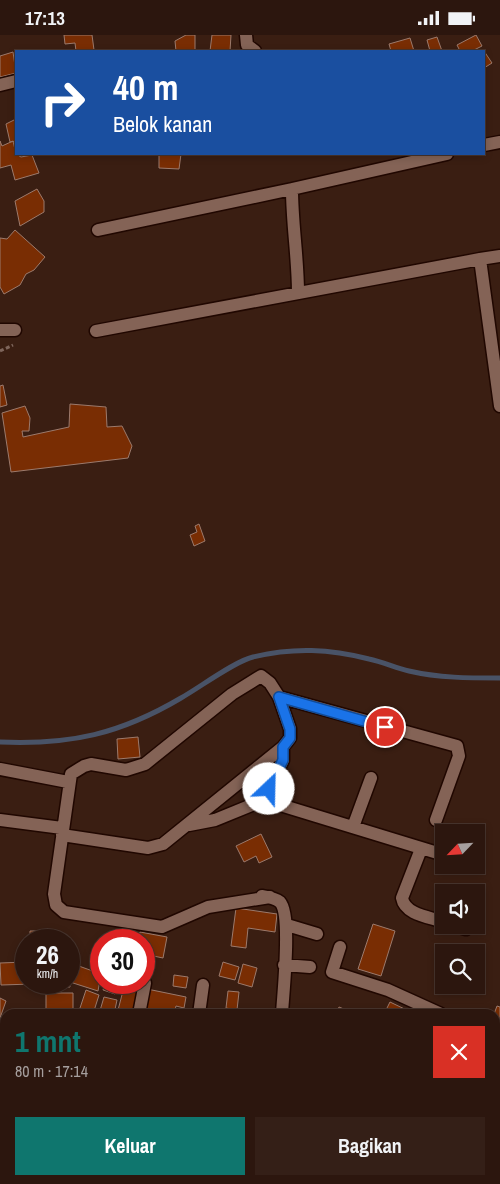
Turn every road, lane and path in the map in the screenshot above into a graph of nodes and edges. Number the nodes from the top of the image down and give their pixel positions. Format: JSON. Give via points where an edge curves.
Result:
{"nodes":[{"id":1,"x":246,"y":35,"type":"edge"},
{"id":2,"x":253,"y":50,"type":"edge"},
{"id":3,"x":15,"y":81,"type":"edge"},
{"id":4,"x":0,"y":85,"type":"edge"},
{"id":5,"x":500,"y":142,"type":"edge"},
{"id":6,"x":485,"y":145,"type":"edge"},
{"id":7,"x":443,"y":155,"type":"edge"},
{"id":8,"x":292,"y":189,"type":"junction"},
{"id":9,"x":98,"y":230,"type":"dead end"},
{"id":10,"x":500,"y":256,"type":"edge"},
{"id":11,"x":480,"y":259,"type":"junction"},
{"id":12,"x":298,"y":293,"type":"junction"},
{"id":13,"x":0,"y":330,"type":"edge"},
{"id":14,"x":15,"y":330,"type":"dead end"},
{"id":15,"x":96,"y":331,"type":"dead end"},
{"id":16,"x":13,"y":344,"type":"dead end"},
{"id":17,"x":0,"y":351,"type":"edge"},
{"id":18,"x":497,"y":368,"type":"edge"},
{"id":19,"x":500,"y":406,"type":"edge"},
{"id":20,"x":279,"y":697,"type":"junction"},
{"id":21,"x":283,"y":747,"type":"junction"},
{"id":22,"x":0,"y":769,"type":"edge"},
{"id":23,"x":371,"y":778,"type":"dead end"},
{"id":24,"x":68,"y":783,"type":"junction"},
{"id":25,"x":264,"y":800,"type":"junction"},
{"id":26,"x":436,"y":820,"type":"dead end"},
{"id":27,"x":0,"y":821,"type":"edge"},
{"id":28,"x":188,"y":825,"type":"junction"},
{"id":29,"x":352,"y":827,"type":"junction"},
{"id":30,"x":62,"y":832,"type":"junction"},
{"id":31,"x":421,"y":849,"type":"junction"},
{"id":32,"x":435,"y":853,"type":"edge"},
{"id":33,"x":435,"y":919,"type":"edge"},
{"id":34,"x":287,"y":925,"type":"junction"},
{"id":35,"x":317,"y":935,"type":"dead end"},
{"id":36,"x":340,"y":947,"type":"dead end"},
{"id":37,"x":284,"y":965,"type":"junction"},
{"id":38,"x":310,"y":967,"type":"dead end"},
{"id":39,"x":203,"y":985,"type":"dead end"},
{"id":40,"x":143,"y":994,"type":"edge"},
{"id":41,"x":140,"y":1009,"type":"edge"},
{"id":42,"x":200,"y":1009,"type":"edge"},
{"id":43,"x":282,"y":1009,"type":"edge"},
{"id":44,"x":430,"y":1009,"type":"edge"}],
"edges":[{"from":1,"to":2,"type":"street","via":[[247,45]]},
{"from":3,"to":4,"type":"street"},
{"from":5,"to":6,"type":"street"},
{"from":7,"to":8,"type":"street"},
{"from":8,"to":9,"type":"street"},
{"from":8,"to":12,"type":"street"},
{"from":10,"to":11,"type":"street"},
{"from":11,"to":12,"type":"street"},
{"from":11,"to":18,"type":"street"},
{"from":12,"to":15,"type":"street"},
{"from":13,"to":14,"type":"street"},
{"from":16,"to":17,"type":"path"},
{"from":18,"to":19,"type":"street"},
{"from":20,"to":21,"type":"street","via":[[290,729],[290,738]]},
{"from":20,"to":24,"type":"street","via":[[265,678],[256,677],[145,764],[126,770],[91,764],[71,774]]},
{"from":20,"to":26,"type":"street","via":[[457,746],[459,756]]},
{"from":21,"to":25,"type":"street","via":[[283,760]]},
{"from":21,"to":28,"type":"street"},
{"from":22,"to":24,"type":"street"},
{"from":23,"to":29,"type":"street"},
{"from":24,"to":30,"type":"street"},
{"from":25,"to":28,"type":"street","via":[[215,820]]},
{"from":25,"to":29,"type":"street"},
{"from":27,"to":30,"type":"street"},
{"from":28,"to":30,"type":"street","via":[[163,844],[148,849]]},
{"from":29,"to":31,"type":"street"},
{"from":30,"to":34,"type":"street","via":[[54,894],[56,905],[64,912],[162,927],[208,907],[270,897],[283,906]]},
{"from":31,"to":32,"type":"street"},
{"from":31,"to":33,"type":"street","via":[[402,898],[403,905],[408,910]]},
{"from":34,"to":35,"type":"street"},
{"from":34,"to":37,"type":"street"},
{"from":36,"to":44,"type":"street","via":[[332,972],[388,990]]},
{"from":37,"to":38,"type":"street"},
{"from":37,"to":43,"type":"street"},
{"from":39,"to":42,"type":"street"},
{"from":40,"to":41,"type":"street"}]}
